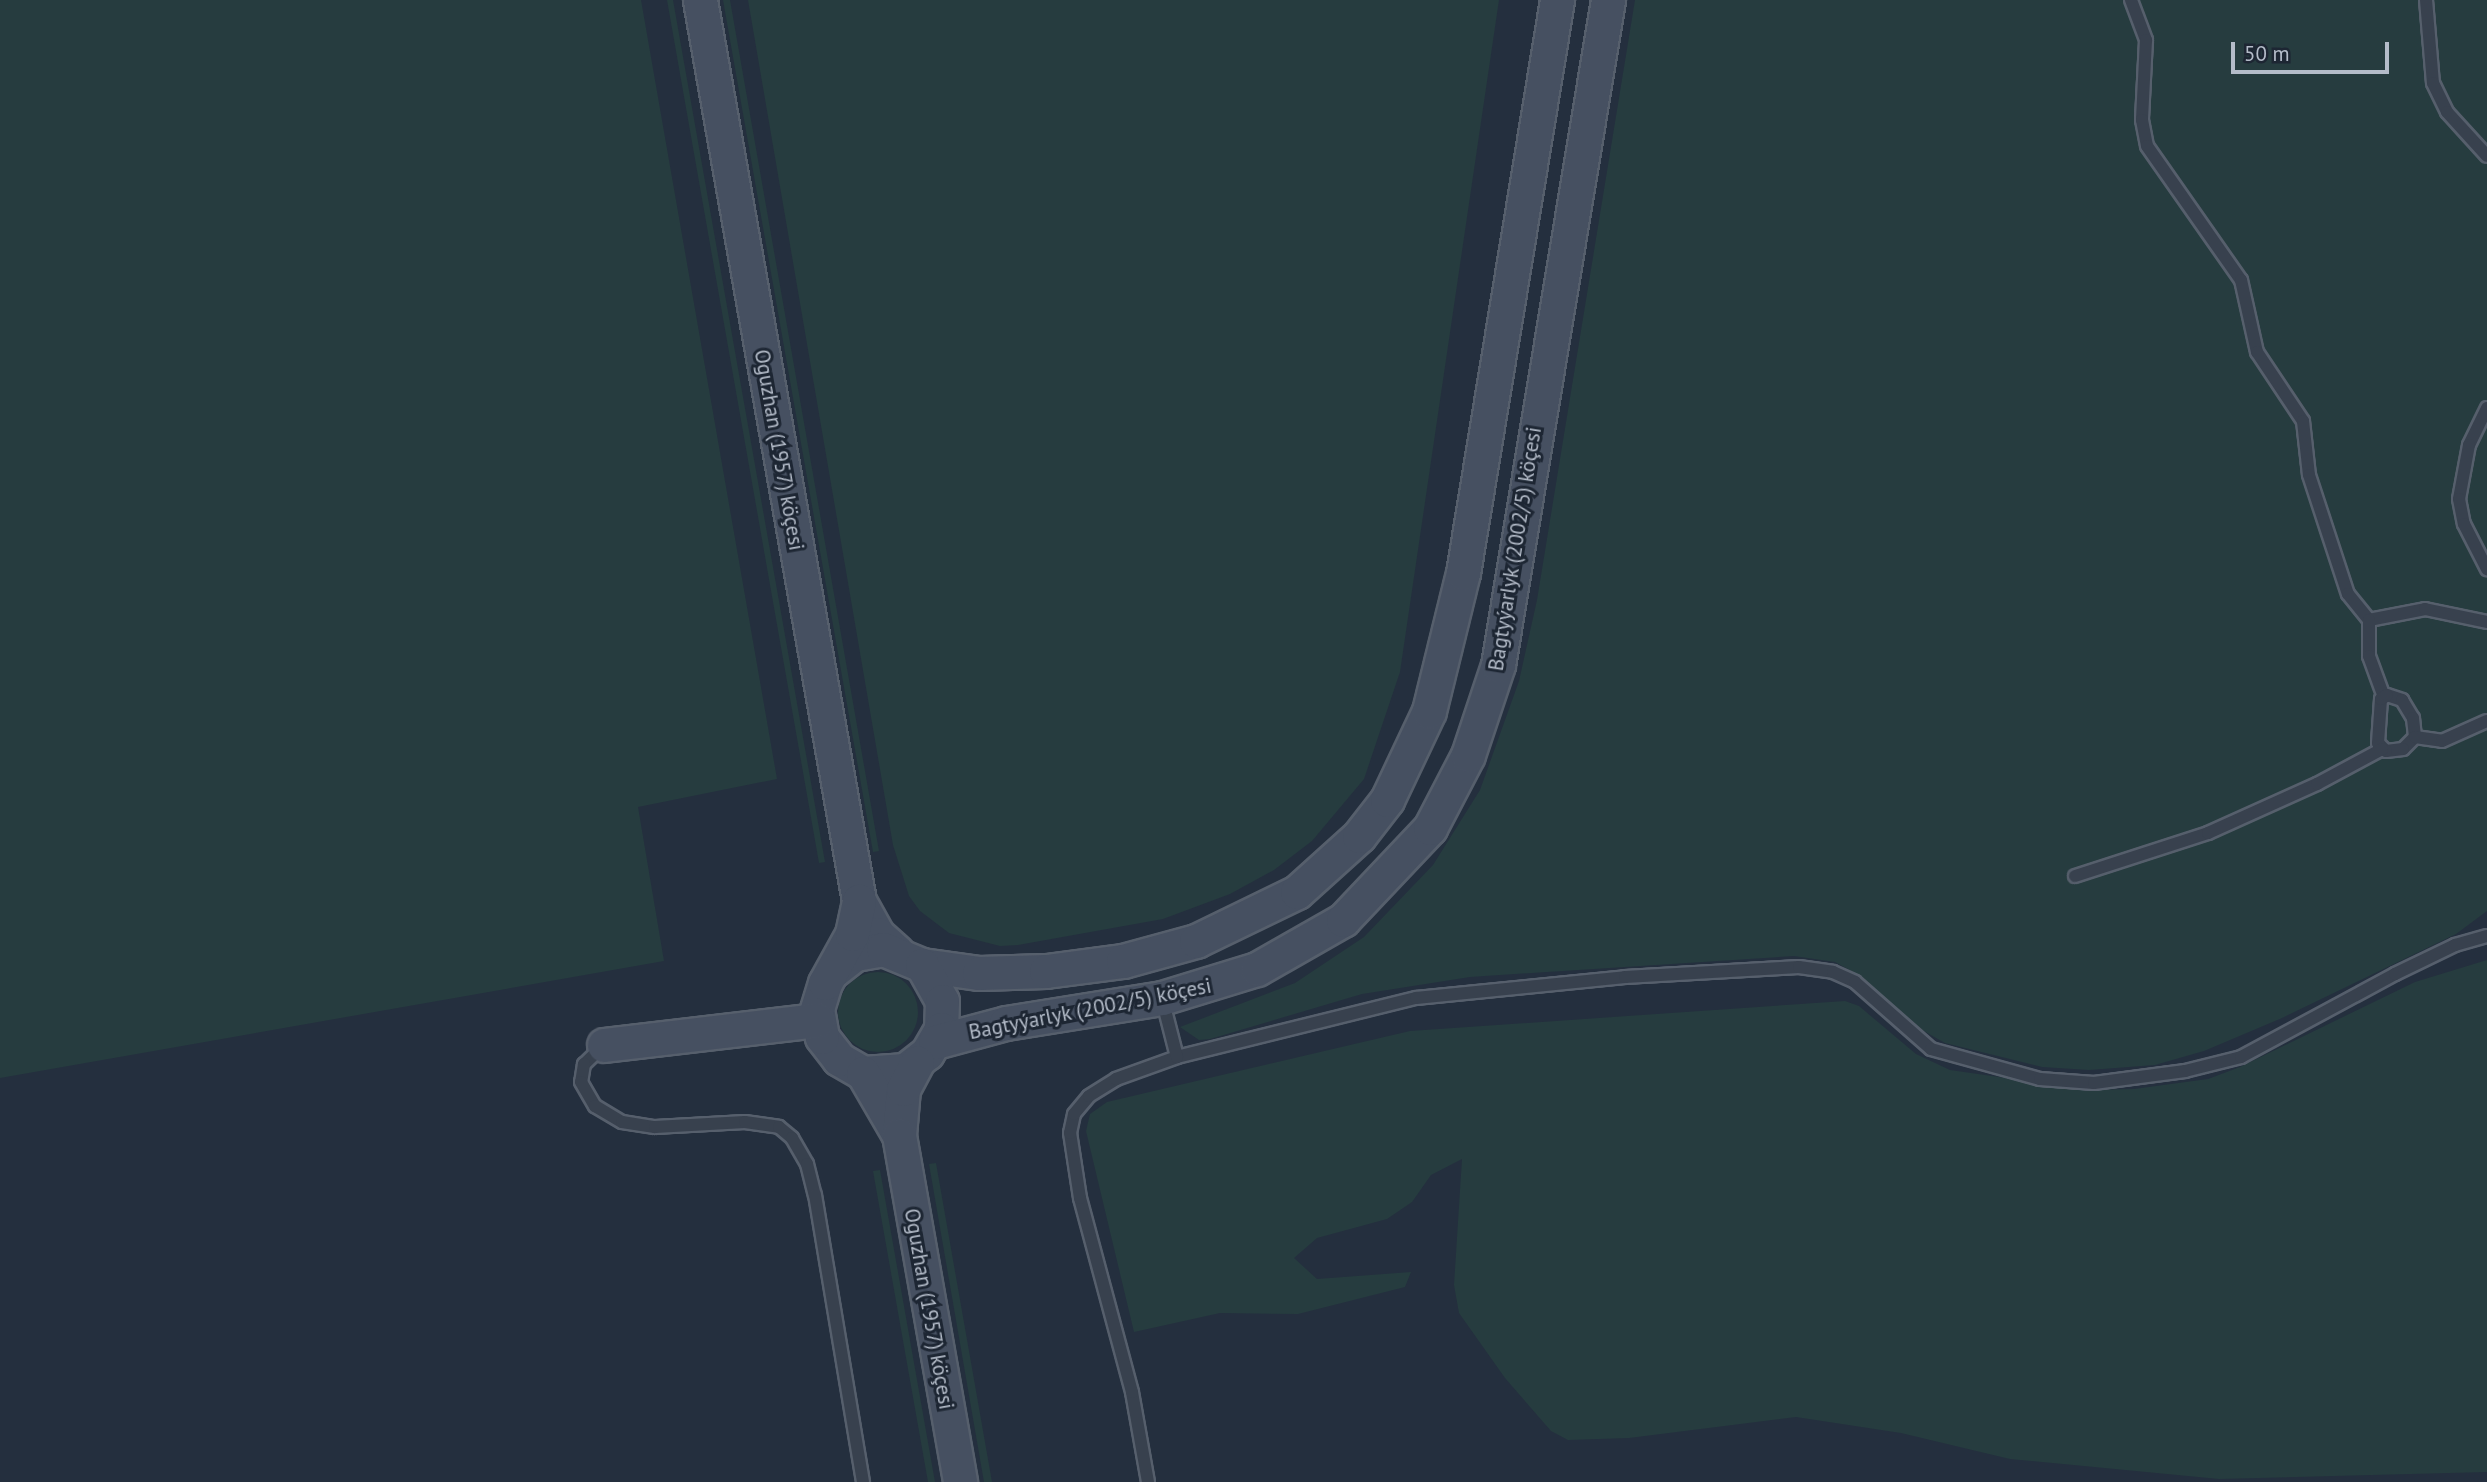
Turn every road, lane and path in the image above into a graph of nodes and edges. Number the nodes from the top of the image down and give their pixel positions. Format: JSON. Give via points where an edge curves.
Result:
{"nodes":[{"id":1,"x":700,"y":0,"type":"edge"},
{"id":2,"x":1557,"y":0,"type":"edge"},
{"id":3,"x":1608,"y":0,"type":"edge"},
{"id":4,"x":2131,"y":0,"type":"edge"},
{"id":5,"x":2426,"y":0,"type":"edge"},
{"id":6,"x":2487,"y":156,"type":"edge"},
{"id":7,"x":2487,"y":408,"type":"edge"},
{"id":8,"x":2487,"y":569,"type":"edge"},
{"id":9,"x":2369,"y":620,"type":"junction"},
{"id":10,"x":2487,"y":622,"type":"edge"},
{"id":11,"x":2384,"y":697,"type":"junction"},
{"id":12,"x":2487,"y":721,"type":"edge"},
{"id":13,"x":2415,"y":737,"type":"junction"},
{"id":14,"x":2382,"y":748,"type":"junction"},
{"id":15,"x":2075,"y":876,"type":"dead end"},
{"id":16,"x":859,"y":901,"type":"junction"},
{"id":17,"x":2487,"y":936,"type":"edge"},
{"id":18,"x":909,"y":958,"type":"junction"},
{"id":19,"x":833,"y":971,"type":"junction"},
{"id":20,"x":1162,"y":998,"type":"junction"},
{"id":21,"x":818,"y":1020,"type":"junction"},
{"id":22,"x":604,"y":1045,"type":"joint"},
{"id":23,"x":926,"y":1052,"type":"junction"},
{"id":24,"x":1177,"y":1057,"type":"junction"},
{"id":25,"x":863,"y":1073,"type":"junction"},
{"id":26,"x":899,"y":1135,"type":"junction"},
{"id":27,"x":863,"y":1482,"type":"edge"},
{"id":28,"x":960,"y":1482,"type":"edge"},
{"id":29,"x":1148,"y":1482,"type":"edge"}],
"edges":[{"from":1,"to":16,"type":"street","name":"Oguzhan (1957) köçesi"},
{"from":2,"to":18,"type":"street","name":"Bagtyýarlyk (2002/5) köçesi","via":[[1463,573],[1429,710],[1387,800],[1359,836],[1297,892],[1196,941],[1123,961],[1046,971],[979,973]]},
{"from":3,"to":20,"type":"street","name":"Bagtyýarlyk (2002/5) köçesi","via":[[1498,665],[1457,781],[1415,847],[1343,920],[1256,969]]},
{"from":4,"to":9,"type":"lane","via":[[2146,40],[2142,120],[2149,153],[2241,280],[2257,352],[2303,421],[2309,475],[2346,590]]},
{"from":5,"to":6,"type":"lane","via":[[2433,83],[2447,112]]},
{"from":7,"to":8,"type":"lane","via":[[2469,445],[2459,499],[2464,524]]},
{"from":9,"to":10,"type":"lane","via":[[2425,609]]},
{"from":9,"to":11,"type":"lane","via":[[2369,656]]},
{"from":11,"to":13,"type":"lane","via":[[2402,700],[2413,718]]},
{"from":11,"to":14,"type":"lane","via":[[2378,725]]},
{"from":12,"to":13,"type":"lane","via":[[2442,741]]},
{"from":13,"to":14,"type":"lane","via":[[2403,749]]},
{"from":14,"to":15,"type":"lane","via":[[2360,763],[2208,833]]},
{"from":16,"to":18,"type":"street","name":"Oguzhan (1957) köçesi","via":[[877,934]]},
{"from":16,"to":19,"type":"street","name":"Oguzhan (1957) köçesi","via":[[852,934]]},
{"from":17,"to":24,"type":"lane","via":[[2455,945],[2395,974],[2241,1057],[2185,1071],[2094,1083],[2040,1079],[1931,1049],[1855,982],[1833,972],[1799,967],[1625,977],[1416,998]]},
{"from":18,"to":19,"type":"street","via":[[855,954]]},
{"from":18,"to":23,"type":"street","name":"Oguzhan (1957) köçesi","via":[[942,1001]]},
{"from":19,"to":21,"type":"street","name":"Oguzhan (1957) köçesi","via":[[825,983]]},
{"from":20,"to":23,"type":"street","name":"Bagtyýarlyk (2002/5) köçesi","via":[[1006,1023]]},
{"from":20,"to":24,"type":"lane"},
{"from":21,"to":22,"type":"street"},
{"from":21,"to":25,"type":"street","name":"Oguzhan (1957) köçesi","via":[[829,1049]]},
{"from":22,"to":27,"type":"lane","via":[[584,1064],[580,1082],[595,1106],[622,1122],[656,1127],[745,1122],[779,1127],[792,1138],[807,1164],[815,1195]]},
{"from":23,"to":25,"type":"street","via":[[891,1074]]},
{"from":23,"to":26,"type":"street","name":"Oguzhan (1957) köçesi","via":[[903,1089]]},
{"from":24,"to":29,"type":"lane","via":[[1116,1079],[1088,1096],[1074,1114],[1070,1133],[1080,1198],[1132,1392]]},
{"from":25,"to":26,"type":"street","name":"Oguzhan (1957) köçesi"},
{"from":26,"to":28,"type":"street","name":"Oguzhan (1957) köçesi"}]}
